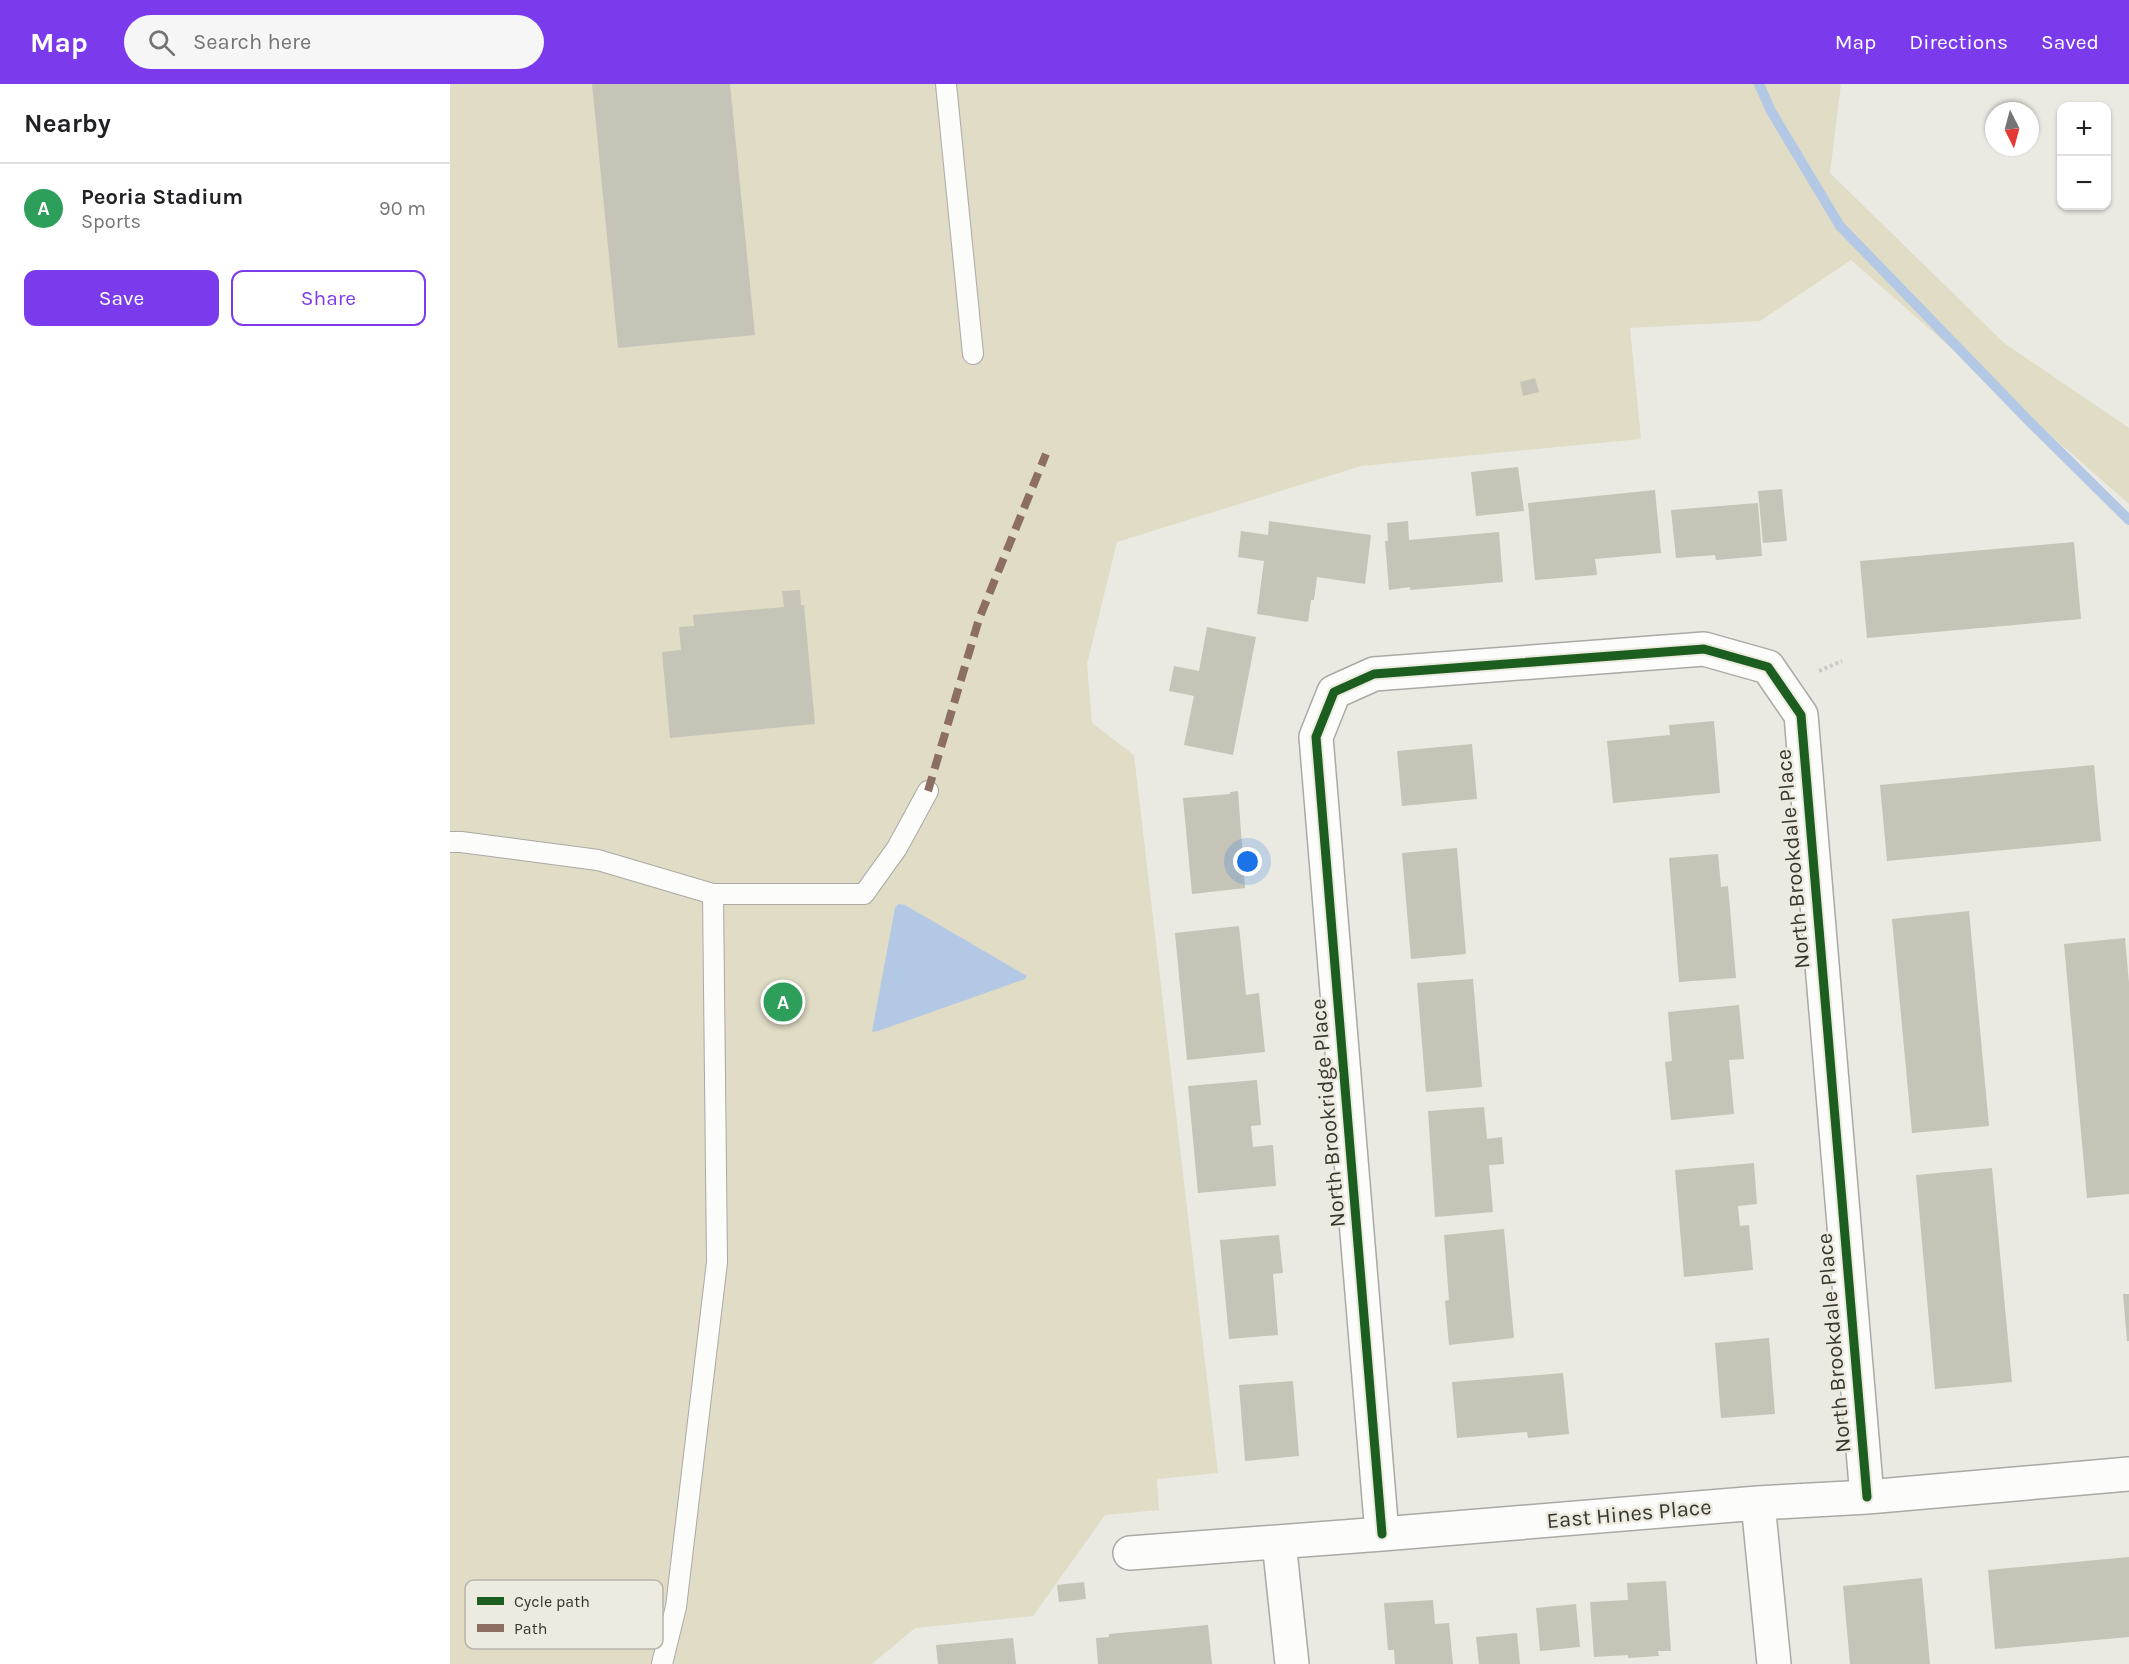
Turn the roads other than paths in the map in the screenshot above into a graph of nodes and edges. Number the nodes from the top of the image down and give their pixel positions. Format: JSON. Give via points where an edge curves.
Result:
{"nodes":[{"id":1,"x":946,"y":84,"type":"edge"},
{"id":2,"x":973,"y":354,"type":"dead end"},
{"id":3,"x":1334,"y":692,"type":"joint"},
{"id":4,"x":928,"y":791,"type":"dead end"},
{"id":5,"x":450,"y":842,"type":"edge"},
{"id":6,"x":714,"y":894,"type":"junction"},
{"id":7,"x":2129,"y":1474,"type":"edge"},
{"id":8,"x":1867,"y":1497,"type":"junction"},
{"id":9,"x":1758,"y":1503,"type":"junction"},
{"id":10,"x":1382,"y":1534,"type":"junction"},
{"id":11,"x":1279,"y":1542,"type":"junction"},
{"id":12,"x":1130,"y":1553,"type":"dead end"},
{"id":13,"x":662,"y":1664,"type":"edge"},
{"id":14,"x":1292,"y":1664,"type":"edge"},
{"id":15,"x":1774,"y":1664,"type":"edge"}],
"edges":[{"from":1,"to":2,"type":"lane"},
{"from":3,"to":8,"type":"street","name":"North Brookdale Place","via":[[1374,674],[1704,650],[1768,668],[1801,715]]},
{"from":3,"to":10,"type":"street","name":"North Brookridge Place","via":[[1316,737]]},
{"from":4,"to":6,"type":"lane","via":[[897,848],[864,894]]},
{"from":5,"to":6,"type":"lane","via":[[598,860]]},
{"from":6,"to":13,"type":"lane","via":[[717,1262],[676,1607]]},
{"from":7,"to":8,"type":"street","name":"East Hines Place"},
{"from":8,"to":9,"type":"street","name":"East Hines Place"},
{"from":9,"to":10,"type":"street","name":"East Hines Place"},
{"from":9,"to":15,"type":"street"},
{"from":10,"to":11,"type":"street","name":"East Hines Place"},
{"from":11,"to":12,"type":"street","name":"East Hines Place"},
{"from":11,"to":14,"type":"street"}]}
